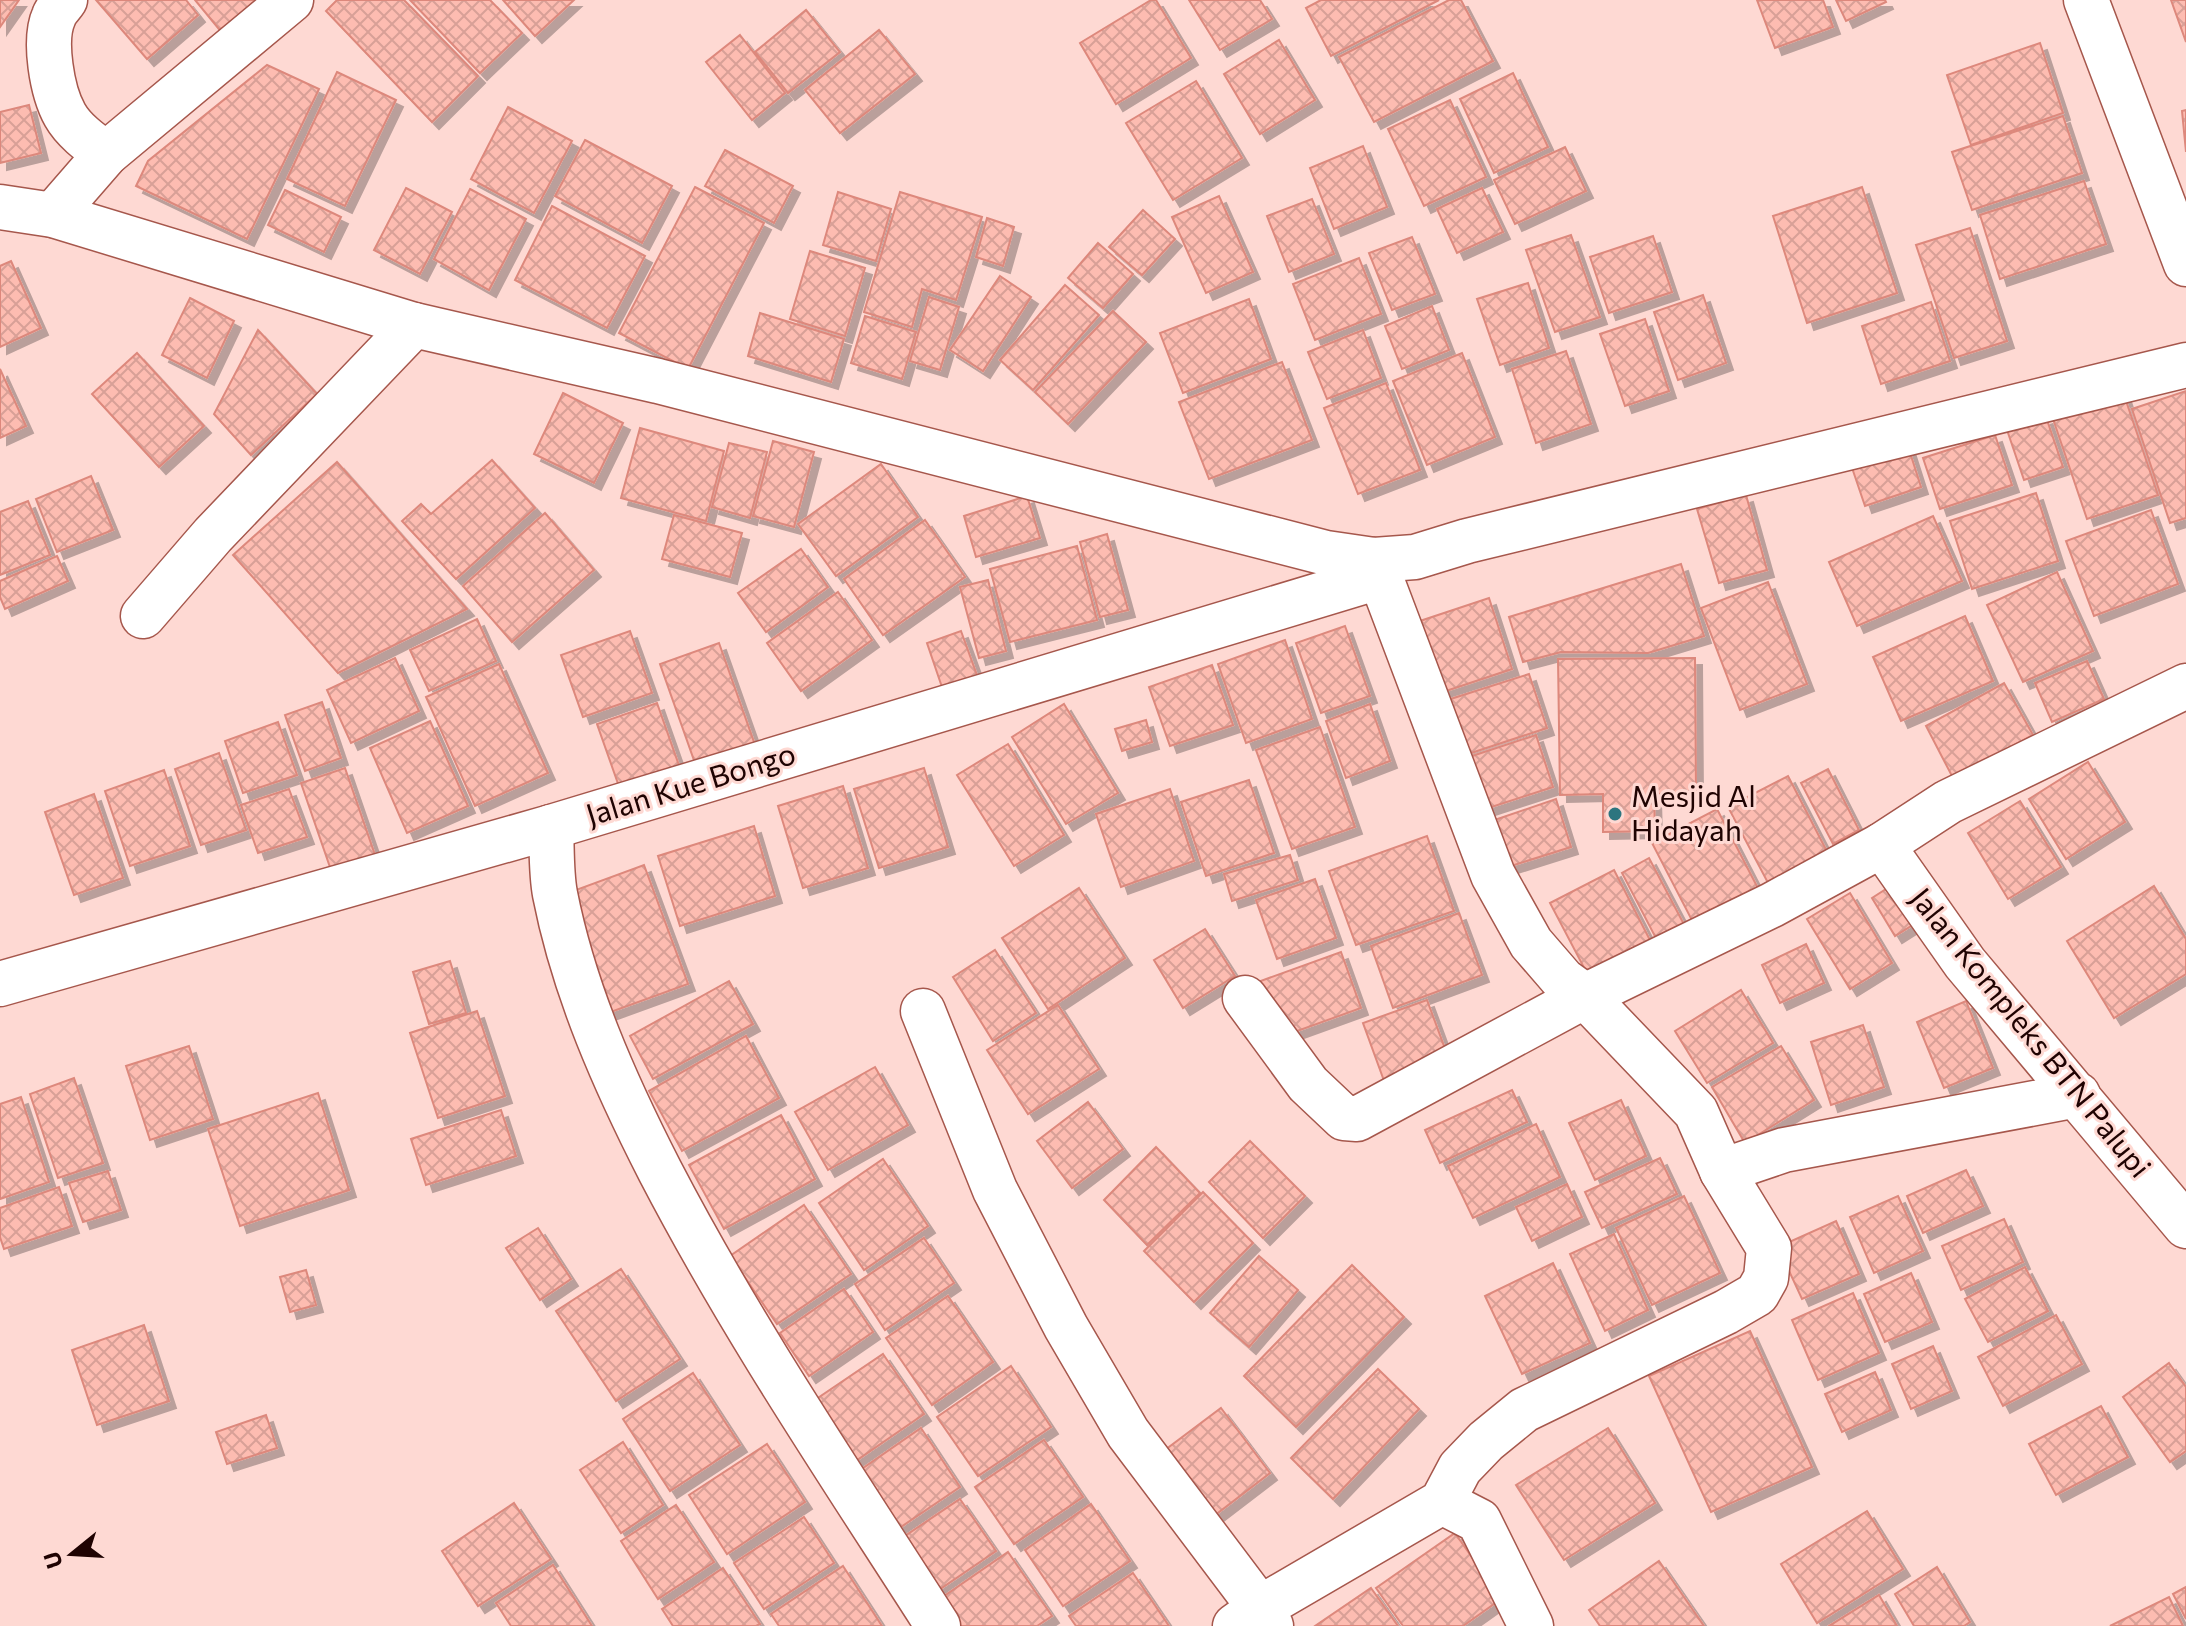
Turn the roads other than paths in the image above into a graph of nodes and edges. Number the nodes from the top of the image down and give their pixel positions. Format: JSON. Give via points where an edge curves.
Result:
{"nodes":[{"id":1,"x":65,"y":0,"type":"edge"},
{"id":2,"x":291,"y":0,"type":"edge"},
{"id":3,"x":2086,"y":0,"type":"edge"},
{"id":4,"x":106,"y":154,"type":"junction"},
{"id":5,"x":0,"y":207,"type":"edge"},
{"id":6,"x":53,"y":215,"type":"junction"},
{"id":7,"x":2186,"y":264,"type":"edge"},
{"id":8,"x":414,"y":325,"type":"junction"},
{"id":9,"x":2186,"y":365,"type":"edge"},
{"id":10,"x":1377,"y":568,"type":"junction"},
{"id":11,"x":143,"y":616,"type":"dead end"},
{"id":12,"x":2186,"y":686,"type":"edge"},
{"id":13,"x":551,"y":827,"type":"junction"},
{"id":14,"x":1882,"y":845,"type":"junction"},
{"id":15,"x":0,"y":984,"type":"edge"},
{"id":16,"x":1585,"y":996,"type":"junction"},
{"id":17,"x":1245,"y":998,"type":"dead end"},
{"id":18,"x":923,"y":1011,"type":"dead end"},
{"id":19,"x":2078,"y":1095,"type":"junction"},
{"id":20,"x":1722,"y":1171,"type":"junction"},
{"id":21,"x":2186,"y":1226,"type":"edge"},
{"id":22,"x":1442,"y":1502,"type":"junction"},
{"id":23,"x":1255,"y":1620,"type":"edge"},
{"id":24,"x":938,"y":1626,"type":"edge"},
{"id":25,"x":1531,"y":1626,"type":"edge"}],
"edges":[{"from":1,"to":4,"type":"street","via":[[53,17],[50,41],[56,91],[65,115]]},
{"from":2,"to":4,"type":"street"},
{"from":3,"to":7,"type":"street"},
{"from":4,"to":6,"type":"street"},
{"from":5,"to":6,"type":"street"},
{"from":6,"to":8,"type":"street"},
{"from":8,"to":10,"type":"street","via":[[658,381]]},
{"from":8,"to":11,"type":"street"},
{"from":9,"to":10,"type":"street","via":[[1498,533]]},
{"from":10,"to":13,"type":"street","name":"Jalan Kue Bongo"},
{"from":10,"to":16,"type":"street","via":[[1493,875],[1531,943]]},
{"from":12,"to":14,"type":"street","via":[[1948,802]]},
{"from":13,"to":15,"type":"street","name":"Jalan Kue Bongo"},
{"from":13,"to":24,"type":"street","via":[[554,890],[569,955],[620,1092],[752,1337]]},
{"from":14,"to":16,"type":"street"},
{"from":14,"to":19,"type":"street","name":"Jalan Kompleks BTN Palupi","via":[[1965,963]]},
{"from":16,"to":17,"type":"street","via":[[1357,1119],[1344,1118],[1308,1084]]},
{"from":16,"to":20,"type":"street","via":[[1696,1112]]},
{"from":18,"to":23,"type":"street","via":[[995,1190],[1066,1327],[1128,1433]]},
{"from":19,"to":20,"type":"street","via":[[1784,1150]]},
{"from":19,"to":21,"type":"street","name":"Jalan Kompleks BTN Palupi"},
{"from":20,"to":22,"type":"street","via":[[1769,1248],[1766,1278],[1757,1294],[1524,1410],[1460,1468]]},
{"from":22,"to":23,"type":"street"},
{"from":22,"to":25,"type":"street","via":[[1479,1521]]}]}
